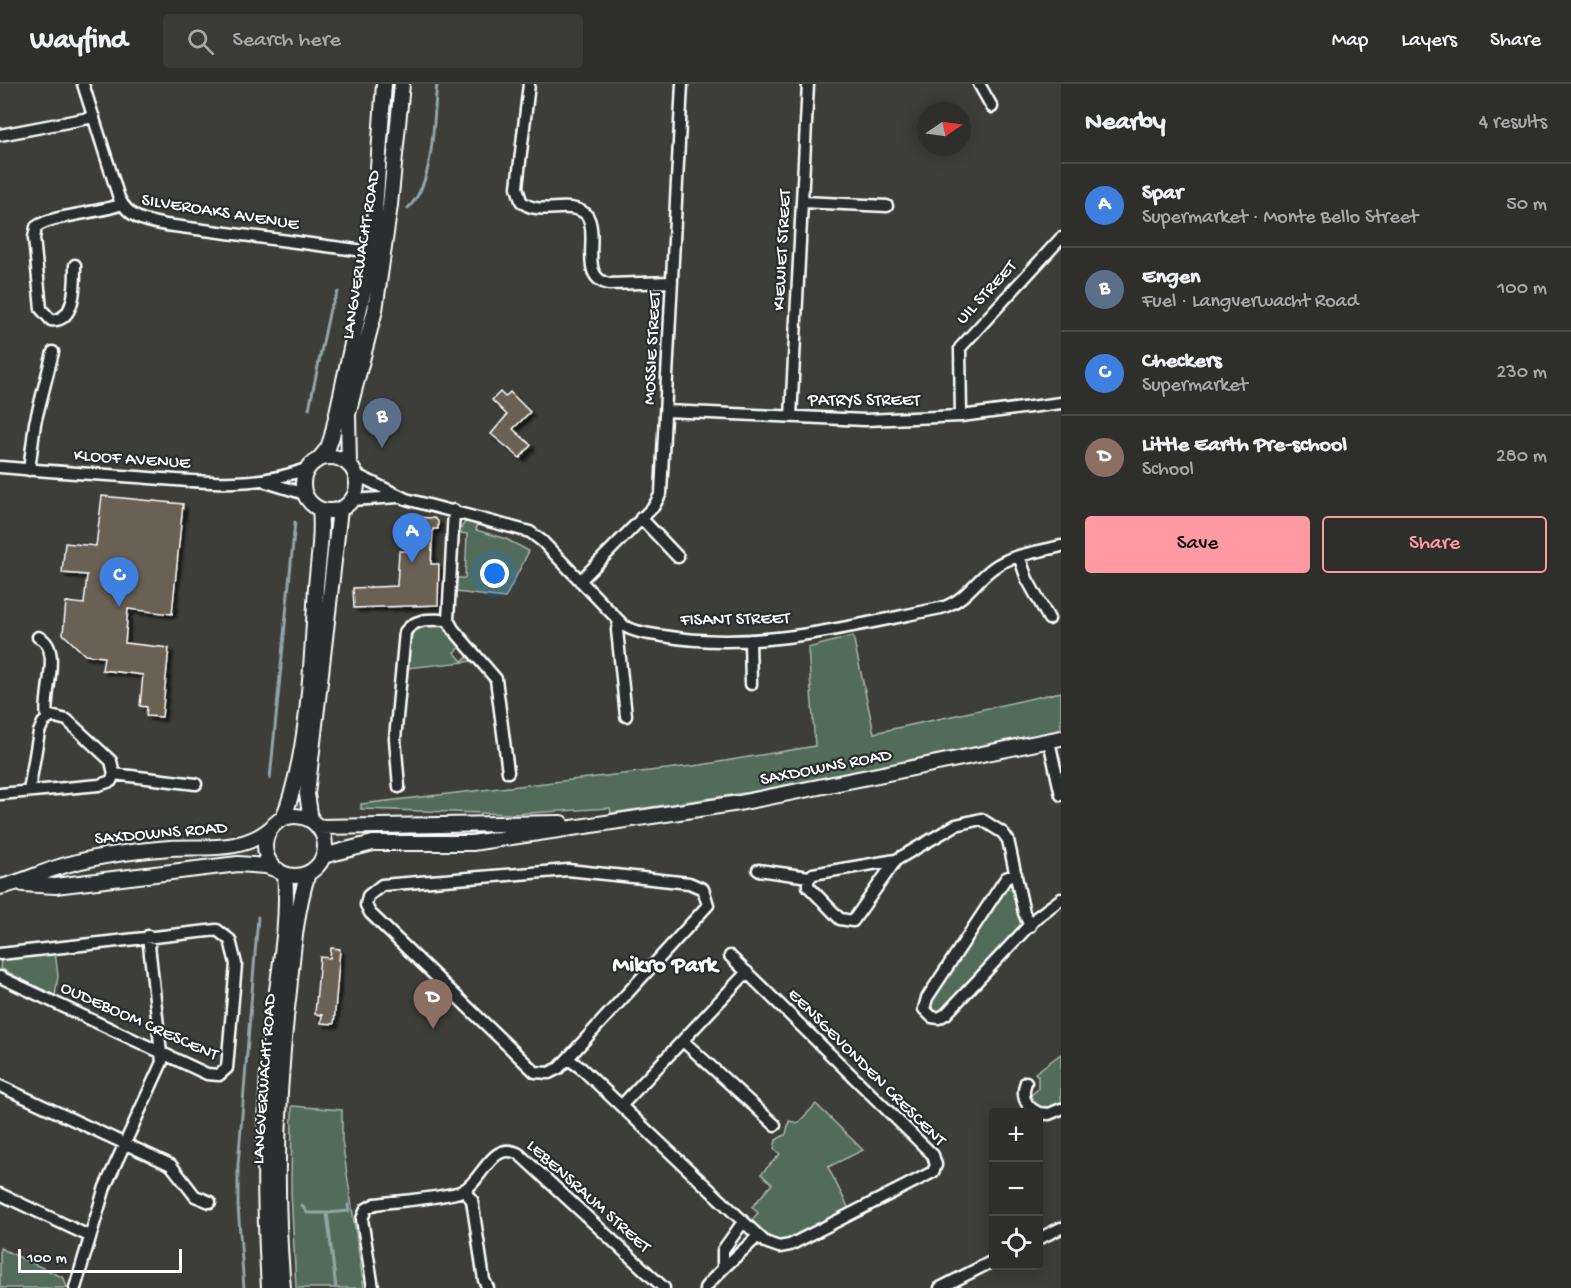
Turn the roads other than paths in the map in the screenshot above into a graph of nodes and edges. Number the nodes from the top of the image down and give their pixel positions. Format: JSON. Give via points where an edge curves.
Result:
{"nodes":[{"id":1,"x":83,"y":84,"type":"edge"},
{"id":2,"x":384,"y":84,"type":"edge"},
{"id":3,"x":402,"y":84,"type":"edge"},
{"id":4,"x":529,"y":84,"type":"edge"},
{"id":5,"x":682,"y":84,"type":"edge"},
{"id":6,"x":808,"y":84,"type":"edge"},
{"id":7,"x":979,"y":84,"type":"edge"},
{"id":8,"x":992,"y":106,"type":"dead end"},
{"id":9,"x":94,"y":117,"type":"junction"},
{"id":10,"x":0,"y":135,"type":"edge"},
{"id":11,"x":802,"y":202,"type":"junction"},
{"id":12,"x":123,"y":204,"type":"junction"},
{"id":13,"x":887,"y":206,"type":"dead end"},
{"id":14,"x":1061,"y":238,"type":"edge"},
{"id":15,"x":372,"y":252,"type":"junction"},
{"id":16,"x":75,"y":265,"type":"dead end"},
{"id":17,"x":672,"y":282,"type":"junction"},
{"id":18,"x":53,"y":352,"type":"dead end"},
{"id":19,"x":1061,"y":402,"type":"edge"},
{"id":20,"x":666,"y":411,"type":"junction"},
{"id":21,"x":960,"y":416,"type":"junction"},
{"id":22,"x":791,"y":417,"type":"junction"},
{"id":23,"x":314,"y":464,"type":"junction"},
{"id":24,"x":0,"y":467,"type":"edge"},
{"id":25,"x":352,"y":469,"type":"junction"},
{"id":26,"x":29,"y":470,"type":"junction"},
{"id":27,"x":262,"y":480,"type":"junction"},
{"id":28,"x":305,"y":494,"type":"junction"},
{"id":29,"x":398,"y":497,"type":"junction"},
{"id":30,"x":346,"y":505,"type":"junction"},
{"id":31,"x":320,"y":509,"type":"junction"},
{"id":32,"x":454,"y":510,"type":"junction"},
{"id":33,"x":641,"y":518,"type":"junction"},
{"id":34,"x":1061,"y":546,"type":"edge"},
{"id":35,"x":1019,"y":556,"type":"junction"},
{"id":36,"x":678,"y":557,"type":"dead end"},
{"id":37,"x":580,"y":580,"type":"junction"},
{"id":38,"x":1049,"y":619,"type":"dead end"},
{"id":39,"x":448,"y":620,"type":"junction"},
{"id":40,"x":619,"y":622,"type":"junction"},
{"id":41,"x":38,"y":637,"type":"dead end"},
{"id":42,"x":750,"y":640,"type":"junction"},
{"id":43,"x":750,"y":684,"type":"dead end"},
{"id":44,"x":626,"y":716,"type":"dead end"},
{"id":45,"x":47,"y":719,"type":"junction"},
{"id":46,"x":1055,"y":740,"type":"edge"},
{"id":47,"x":508,"y":772,"type":"dead end"},
{"id":48,"x":114,"y":774,"type":"junction"},
{"id":49,"x":196,"y":784,"type":"dead end"},
{"id":50,"x":399,"y":787,"type":"dead end"},
{"id":51,"x":29,"y":791,"type":"junction"},
{"id":52,"x":0,"y":794,"type":"edge"},
{"id":53,"x":1061,"y":795,"type":"edge"},
{"id":54,"x":283,"y":819,"type":"junction"},
{"id":55,"x":596,"y":823,"type":"junction"},
{"id":56,"x":315,"y":824,"type":"junction"},
{"id":57,"x":271,"y":828,"type":"junction"},
{"id":58,"x":323,"y":856,"type":"junction"},
{"id":59,"x":896,"y":860,"type":"junction"},
{"id":60,"x":758,"y":870,"type":"dead end"},
{"id":61,"x":281,"y":872,"type":"junction"},
{"id":62,"x":308,"y":873,"type":"junction"},
{"id":63,"x":1016,"y":874,"type":"junction"},
{"id":64,"x":809,"y":877,"type":"junction"},
{"id":65,"x":18,"y":884,"type":"junction"},
{"id":66,"x":0,"y":887,"type":"edge"},
{"id":67,"x":1061,"y":899,"type":"edge"},
{"id":68,"x":1030,"y":926,"type":"junction"},
{"id":69,"x":148,"y":936,"type":"junction"},
{"id":70,"x":0,"y":954,"type":"edge"},
{"id":71,"x":730,"y":956,"type":"dead end"},
{"id":72,"x":747,"y":972,"type":"junction"},
{"id":73,"x":0,"y":977,"type":"edge"},
{"id":74,"x":683,"y":1041,"type":"junction"},
{"id":75,"x":162,"y":1052,"type":"junction"},
{"id":76,"x":568,"y":1059,"type":"junction"},
{"id":77,"x":1026,"y":1082,"type":"dead end"},
{"id":78,"x":0,"y":1086,"type":"edge"},
{"id":79,"x":621,"y":1106,"type":"junction"},
{"id":80,"x":1031,"y":1108,"type":"edge"},
{"id":81,"x":1061,"y":1109,"type":"edge"},
{"id":82,"x":1043,"y":1113,"type":"edge"},
{"id":83,"x":775,"y":1125,"type":"dead end"},
{"id":84,"x":125,"y":1144,"type":"junction"},
{"id":85,"x":464,"y":1191,"type":"junction"},
{"id":86,"x":0,"y":1194,"type":"edge"},
{"id":87,"x":210,"y":1202,"type":"dead end"},
{"id":88,"x":743,"y":1222,"type":"junction"},
{"id":89,"x":1061,"y":1228,"type":"edge"},
{"id":90,"x":89,"y":1236,"type":"junction"},
{"id":91,"x":758,"y":1236,"type":"junction"},
{"id":92,"x":1043,"y":1237,"type":"edge"},
{"id":93,"x":989,"y":1264,"type":"edge"},
{"id":94,"x":723,"y":1266,"type":"junction"},
{"id":95,"x":947,"y":1286,"type":"edge"},
{"id":96,"x":75,"y":1288,"type":"edge"},
{"id":97,"x":268,"y":1288,"type":"edge"},
{"id":98,"x":283,"y":1288,"type":"edge"},
{"id":99,"x":373,"y":1288,"type":"edge"},
{"id":100,"x":488,"y":1288,"type":"edge"},
{"id":101,"x":664,"y":1288,"type":"edge"},
{"id":102,"x":705,"y":1288,"type":"edge"}],
"edges":[{"from":1,"to":9,"type":"street","name":"SILVEROAKS AVENUE"},
{"from":2,"to":15,"type":"street","name":"LANGVERWACHT ROAD"},
{"from":3,"to":25,"type":"street","name":"LANGVERWACHT ROAD","via":[[375,309],[348,414]]},
{"from":4,"to":17,"type":"street","via":[[517,187],[521,201],[533,208],[574,208],[586,214],[592,229],[592,271],[601,281]]},
{"from":5,"to":17,"type":"street","name":"MOSSIE STREET"},
{"from":6,"to":11,"type":"street","name":"KIEWIET STREET"},
{"from":7,"to":8,"type":"street"},
{"from":9,"to":10,"type":"street"},
{"from":9,"to":12,"type":"street","name":"SILVEROAKS AVENUE"},
{"from":11,"to":13,"type":"street"},
{"from":11,"to":22,"type":"street","name":"KIEWIET STREET"},
{"from":12,"to":15,"type":"street","name":"SILVEROAKS AVENUE","via":[[129,214],[142,221]]},
{"from":12,"to":16,"type":"street","via":[[46,221],[36,227],[41,309],[51,320],[62,320],[68,314]]},
{"from":14,"to":21,"type":"street","name":"UIL STREET","via":[[960,348]]},
{"from":15,"to":23,"type":"street","name":"LANGVERWACHT ROAD","via":[[332,436],[328,448]]},
{"from":17,"to":20,"type":"street","name":"MOSSIE STREET"},
{"from":18,"to":26,"type":"street","via":[[35,423]]},
{"from":19,"to":21,"type":"street","name":"PATRYS STREET"},
{"from":20,"to":22,"type":"street","name":"PATRYS STREET"},
{"from":20,"to":33,"type":"street","name":"MOSSIE STREET","via":[[661,493]]},
{"from":21,"to":22,"type":"street","name":"PATRYS STREET","via":[[865,420]]},
{"from":23,"to":25,"type":"street","via":[[333,457]]},
{"from":23,"to":27,"type":"street","name":"KLOOF AVENUE","via":[[287,477]]},
{"from":23,"to":28,"type":"street","via":[[303,481]]},
{"from":24,"to":26,"type":"street","name":"KLOOF AVENUE"},
{"from":25,"to":29,"type":"street","name":"FISANT STREET"},
{"from":25,"to":30,"type":"street","via":[[356,488]]},
{"from":26,"to":27,"type":"street","name":"KLOOF AVENUE","via":[[205,482]]},
{"from":27,"to":28,"type":"street","name":"KLOOF AVENUE"},
{"from":28,"to":31,"type":"street"},
{"from":29,"to":30,"type":"street","name":"FISANT STREET"},
{"from":29,"to":32,"type":"street","name":"FISANT STREET"},
{"from":30,"to":31,"type":"street"},
{"from":30,"to":56,"type":"street","via":[[307,794]]},
{"from":31,"to":54,"type":"street","via":[[303,729],[294,789]]},
{"from":32,"to":37,"type":"street","name":"FISANT STREET","via":[[530,532]]},
{"from":32,"to":39,"type":"street"},
{"from":33,"to":36,"type":"street"},
{"from":33,"to":37,"type":"street","name":"MOSSIE STREET"},
{"from":34,"to":35,"type":"street","name":"FISANT STREET"},
{"from":35,"to":38,"type":"street"},
{"from":35,"to":42,"type":"street","name":"FISANT STREET","via":[[994,567],[952,605],[821,632]]},
{"from":37,"to":40,"type":"street","name":"FISANT STREET"},
{"from":39,"to":47,"type":"street","via":[[496,679]]},
{"from":39,"to":50,"type":"street","via":[[420,620],[405,632],[395,739]]},
{"from":40,"to":42,"type":"street","name":"FISANT STREET","via":[[635,632],[680,639]]},
{"from":40,"to":44,"type":"street"},
{"from":41,"to":45,"type":"street","via":[[47,643],[53,657],[46,697]]},
{"from":42,"to":43,"type":"street"},
{"from":45,"to":48,"type":"street","via":[[57,716],[67,720],[111,761]]},
{"from":45,"to":51,"type":"street","via":[[34,750]]},
{"from":46,"to":53,"type":"street"},
{"from":46,"to":55,"type":"street","name":"SAXDOWNS ROAD","via":[[790,794]]},
{"from":48,"to":49,"type":"street"},
{"from":48,"to":51,"type":"street","via":[[111,781],[99,785]]},
{"from":51,"to":52,"type":"street"},
{"from":54,"to":56,"type":"street","via":[[298,816]]},
{"from":54,"to":57,"type":"street"},
{"from":55,"to":56,"type":"street","name":"SAXDOWNS ROAD"},
{"from":55,"to":58,"type":"street","name":"SAXDOWNS ROAD","via":[[472,843],[374,843]]},
{"from":56,"to":58,"type":"street","via":[[325,841]]},
{"from":57,"to":61,"type":"street","via":[[266,850]]},
{"from":57,"to":65,"type":"street","name":"SAXDOWNS ROAD","via":[[251,841],[226,847],[170,848],[92,857],[53,868]]},
{"from":58,"to":62,"type":"street"},
{"from":59,"to":63,"type":"street","via":[[956,825],[978,819],[1008,840]]},
{"from":59,"to":64,"type":"street"},
{"from":59,"to":64,"type":"street","via":[[858,917],[849,922],[840,919],[809,889]]},
{"from":60,"to":64,"type":"street"},
{"from":61,"to":62,"type":"street"},
{"from":61,"to":65,"type":"street","name":"SAXDOWNS ROAD","via":[[266,866],[238,864],[55,886]]},
{"from":61,"to":97,"type":"street","name":"LANGVERWACHT ROAD","via":[[288,910],[264,1124]]},
{"from":62,"to":98,"type":"street","name":"LANGVERWACHT ROAD","via":[[296,928],[277,1130]]},
{"from":63,"to":68,"type":"street"},
{"from":63,"to":68,"type":"street","via":[[1006,878],[927,998],[924,1009],[928,1015],[939,1018],[946,1014]]},
{"from":65,"to":66,"type":"street","name":"SAXDOWNS ROAD"},
{"from":67,"to":68,"type":"street"},
{"from":69,"to":70,"type":"street","name":"OUDEBOOM CRESCENT"},
{"from":69,"to":75,"type":"street"},
{"from":69,"to":75,"type":"street","name":"OUDEBOOM CRESCENT","via":[[217,930],[230,940],[236,964],[227,1068],[214,1076]]},
{"from":71,"to":72,"type":"street","name":"EENSGEVONDEN CRESCENT"},
{"from":72,"to":74,"type":"street"},
{"from":72,"to":91,"type":"street","name":"EENSGEVONDEN CRESCENT","via":[[936,1162],[930,1174],[790,1245],[774,1247]]},
{"from":73,"to":75,"type":"street","name":"OUDEBOOM CRESCENT"},
{"from":74,"to":79,"type":"street"},
{"from":74,"to":83,"type":"street"},
{"from":75,"to":84,"type":"street","via":[[160,1073]]},
{"from":76,"to":76,"type":"street","via":[[555,1071],[535,1072],[370,913],[368,896],[382,885],[568,870],[689,883],[703,889],[708,905],[700,916]]},
{"from":76,"to":79,"type":"street","name":"EENSGEVONDEN CRESCENT"},
{"from":77,"to":80,"type":"street","via":[[1024,1098]]},
{"from":78,"to":84,"type":"street"},
{"from":79,"to":88,"type":"street","name":"EENSGEVONDEN CRESCENT"},
{"from":81,"to":82,"type":"street"},
{"from":84,"to":87,"type":"street","via":[[171,1165],[195,1196]]},
{"from":84,"to":90,"type":"street"},
{"from":85,"to":99,"type":"street","via":[[375,1204],[366,1209],[362,1219]]},
{"from":85,"to":100,"type":"street","via":[[472,1200]]},
{"from":85,"to":101,"type":"street","name":"LEBENSRAUM STREET","via":[[497,1155],[506,1150],[515,1152]]},
{"from":86,"to":90,"type":"street"},
{"from":88,"to":91,"type":"street","name":"EENSGEVONDEN CRESCENT"},
{"from":88,"to":94,"type":"street","via":[[723,1250]]},
{"from":89,"to":92,"type":"street"},
{"from":90,"to":96,"type":"street"},
{"from":91,"to":94,"type":"street"},
{"from":93,"to":95,"type":"street"},
{"from":94,"to":102,"type":"street"}]}
